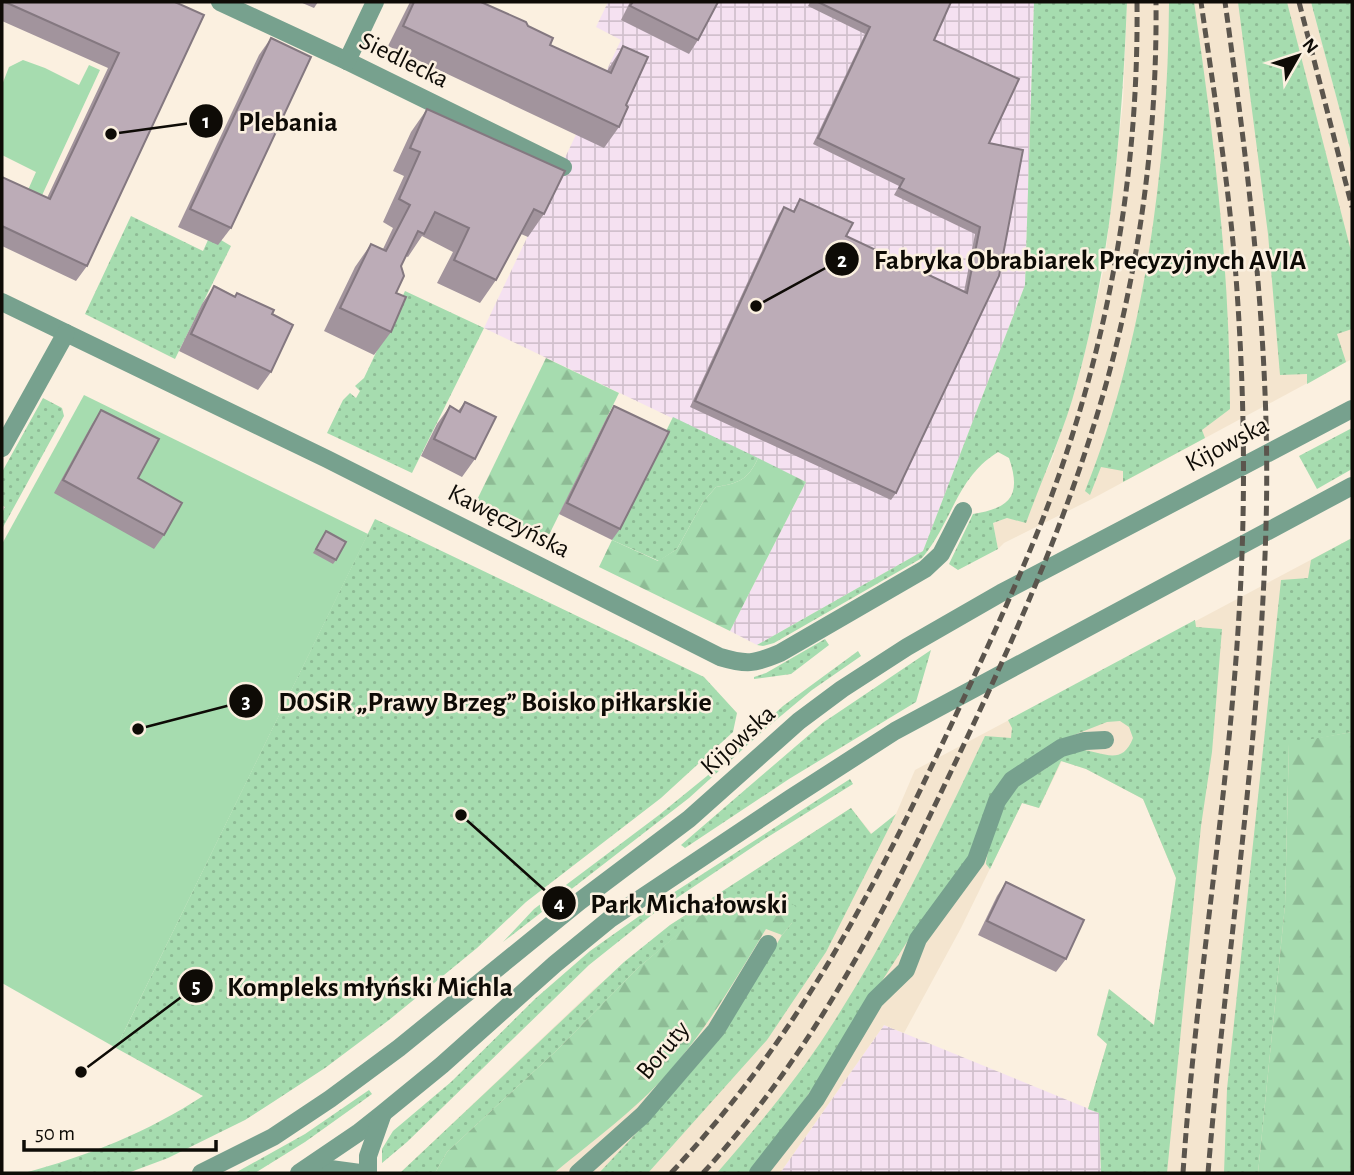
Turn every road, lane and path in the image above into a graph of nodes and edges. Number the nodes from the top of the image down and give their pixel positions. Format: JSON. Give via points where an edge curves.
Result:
{"nodes":[{"id":1,"x":220,"y":2,"type":"edge"},
{"id":2,"x":375,"y":2,"type":"edge"},
{"id":3,"x":347,"y":61,"type":"junction"},
{"id":4,"x":563,"y":167,"type":"edge"},
{"id":5,"x":2,"y":302,"type":"edge"},
{"id":6,"x":66,"y":333,"type":"junction"},
{"id":7,"x":1352,"y":409,"type":"edge"},
{"id":8,"x":2,"y":448,"type":"edge"},
{"id":9,"x":1352,"y":486,"type":"edge"},
{"id":10,"x":963,"y":510,"type":"dead end"},
{"id":11,"x":1105,"y":740,"type":"dead end"},
{"id":12,"x":768,"y":944,"type":"dead end"},
{"id":13,"x":382,"y":1114,"type":"junction"},
{"id":14,"x":302,"y":1171,"type":"edge"},
{"id":15,"x":201,"y":1173,"type":"edge"},
{"id":16,"x":360,"y":1173,"type":"edge"},
{"id":17,"x":368,"y":1173,"type":"edge"},
{"id":18,"x":578,"y":1173,"type":"edge"},
{"id":19,"x":758,"y":1173,"type":"edge"}],
"edges":[{"from":1,"to":3,"type":"street","name":"Siedlecka"},
{"from":2,"to":3,"type":"street"},
{"from":3,"to":4,"type":"street","name":"Siedlecka"},
{"from":5,"to":6,"type":"street","name":"Kawęczyńska"},
{"from":6,"to":8,"type":"street"},
{"from":6,"to":10,"type":"street","name":"Kawęczyńska","via":[[327,458],[720,657],[743,664],[780,653],[925,569],[941,554]]},
{"from":7,"to":15,"type":"street","name":"Kijowska","via":[[1002,593],[842,689],[689,819],[399,1048],[273,1137]]},
{"from":9,"to":13,"type":"street","via":[[895,731],[610,919]]},
{"from":11,"to":19,"type":"street","via":[[1061,748],[1012,780],[997,801],[976,860],[918,939],[906,970],[875,1000],[816,1099]]},
{"from":12,"to":18,"type":"street","name":"Boruty","via":[[716,1030],[643,1115]]},
{"from":13,"to":14,"type":"street"},
{"from":13,"to":17,"type":"street","via":[[368,1156]]},
{"from":14,"to":16,"type":"street","via":[[323,1168]]}]}
